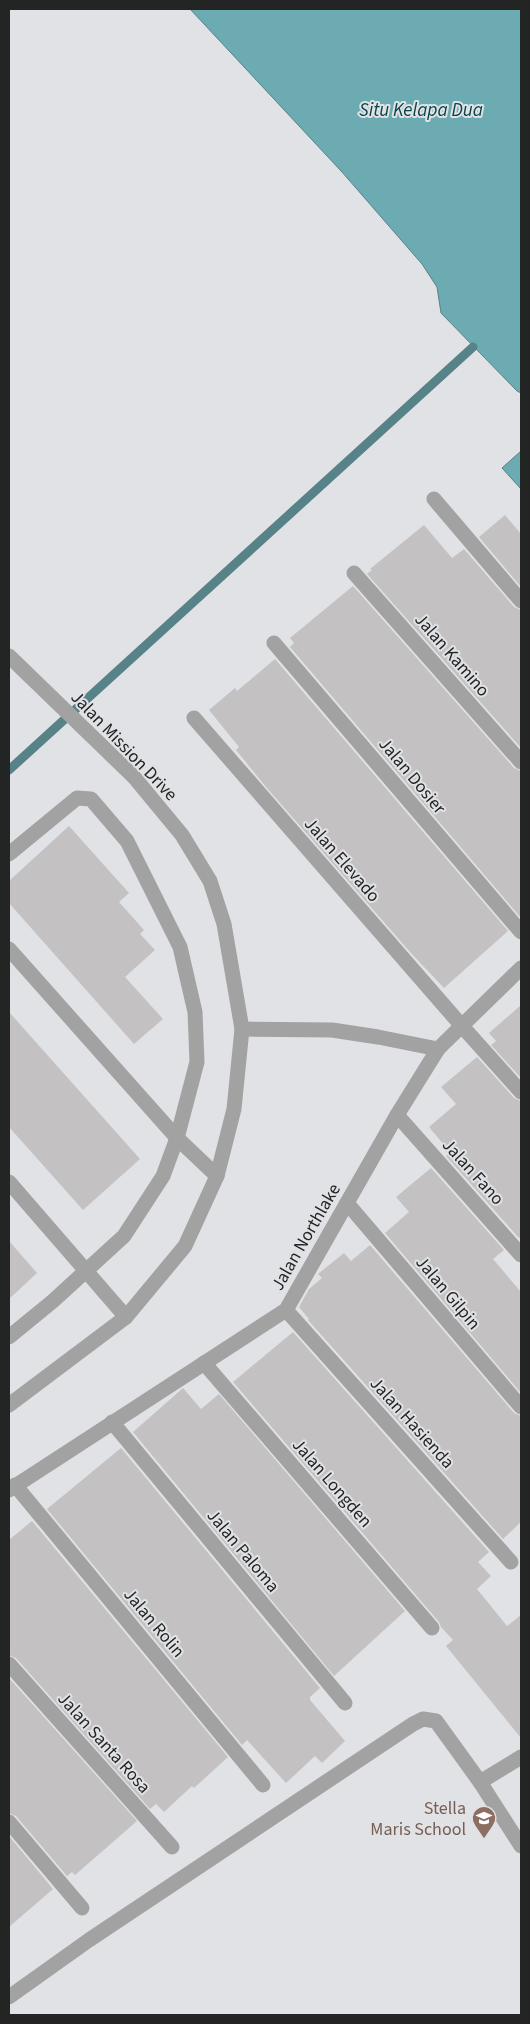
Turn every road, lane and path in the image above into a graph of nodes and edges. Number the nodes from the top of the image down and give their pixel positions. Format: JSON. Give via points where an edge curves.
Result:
{"nodes":[{"id":1,"x":434,"y":499,"type":"dead end"},
{"id":2,"x":354,"y":573,"type":"dead end"},
{"id":3,"x":521,"y":601,"type":"edge"},
{"id":4,"x":274,"y":643,"type":"dead end"},
{"id":5,"x":9,"y":656,"type":"edge"},
{"id":6,"x":194,"y":718,"type":"dead end"},
{"id":7,"x":521,"y":762,"type":"edge"},
{"id":8,"x":9,"y":854,"type":"edge"},
{"id":9,"x":521,"y":932,"type":"edge"},
{"id":10,"x":9,"y":949,"type":"edge"},
{"id":11,"x":521,"y":968,"type":"edge"},
{"id":12,"x":461,"y":1025,"type":"junction"},
{"id":13,"x":242,"y":1030,"type":"junction"},
{"id":14,"x":438,"y":1048,"type":"junction"},
{"id":15,"x":521,"y":1092,"type":"edge"},
{"id":16,"x":397,"y":1115,"type":"junction"},
{"id":17,"x":177,"y":1138,"type":"junction"},
{"id":18,"x":217,"y":1176,"type":"junction"},
{"id":19,"x":9,"y":1182,"type":"edge"},
{"id":20,"x":347,"y":1203,"type":"junction"},
{"id":21,"x":521,"y":1255,"type":"edge"},
{"id":22,"x":87,"y":1270,"type":"junction"},
{"id":23,"x":286,"y":1310,"type":"junction"},
{"id":24,"x":126,"y":1317,"type":"junction"},
{"id":25,"x":9,"y":1337,"type":"edge"},
{"id":26,"x":204,"y":1363,"type":"junction"},
{"id":27,"x":9,"y":1405,"type":"edge"},
{"id":28,"x":521,"y":1408,"type":"edge"},
{"id":29,"x":112,"y":1422,"type":"junction"},
{"id":30,"x":12,"y":1488,"type":"edge"},
{"id":31,"x":511,"y":1562,"type":"dead end"},
{"id":32,"x":432,"y":1628,"type":"dead end"},
{"id":33,"x":9,"y":1664,"type":"edge"},
{"id":34,"x":346,"y":1703,"type":"dead end"},
{"id":35,"x":521,"y":1758,"type":"edge"},
{"id":36,"x":480,"y":1782,"type":"junction"},
{"id":37,"x":263,"y":1785,"type":"dead end"},
{"id":38,"x":9,"y":1822,"type":"edge"},
{"id":39,"x":521,"y":1846,"type":"edge"},
{"id":40,"x":172,"y":1847,"type":"dead end"},
{"id":41,"x":82,"y":1908,"type":"dead end"},
{"id":42,"x":9,"y":1997,"type":"edge"}],
"edges":[{"from":1,"to":3,"type":"street"},
{"from":2,"to":7,"type":"street","name":"Jalan Kamino"},
{"from":4,"to":9,"type":"street","name":"Jalan Dosier"},
{"from":5,"to":13,"type":"street","name":"Jalan Mission Drive","via":[[134,778],[182,836],[210,881],[224,924]]},
{"from":6,"to":12,"type":"street","name":"Jalan Elevado"},
{"from":8,"to":17,"type":"street","via":[[77,798],[91,799],[127,841],[180,947],[195,1012],[197,1062]]},
{"from":10,"to":17,"type":"street"},
{"from":11,"to":12,"type":"street","name":"Jalan Northlake"},
{"from":12,"to":14,"type":"street","name":"Jalan Northlake"},
{"from":12,"to":15,"type":"street","name":"Jalan Elevado"},
{"from":13,"to":14,"type":"street","via":[[332,1030]]},
{"from":13,"to":18,"type":"street","name":"Jalan Mission Drive","via":[[234,1109]]},
{"from":14,"to":16,"type":"street","name":"Jalan Northlake"},
{"from":16,"to":20,"type":"street","name":"Jalan Northlake"},
{"from":16,"to":21,"type":"street","name":"Jalan Fano"},
{"from":17,"to":18,"type":"street"},
{"from":17,"to":22,"type":"street","via":[[163,1176],[124,1236]]},
{"from":18,"to":24,"type":"street","name":"Jalan Mission Drive","via":[[185,1246]]},
{"from":19,"to":22,"type":"street"},
{"from":20,"to":23,"type":"street","name":"Jalan Northlake"},
{"from":20,"to":28,"type":"street","name":"Jalan Gilpin"},
{"from":22,"to":24,"type":"street"},
{"from":22,"to":25,"type":"street"},
{"from":23,"to":26,"type":"street","name":"Jalan Northlake"},
{"from":23,"to":31,"type":"street","name":"Jalan Hasienda"},
{"from":24,"to":27,"type":"street","name":"Jalan Mission Drive"},
{"from":26,"to":29,"type":"street","name":"Jalan Northlake"},
{"from":26,"to":32,"type":"street","name":"Jalan Longden"},
{"from":29,"to":30,"type":"street","name":"Jalan Northlake"},
{"from":29,"to":34,"type":"street","name":"Jalan Paloma"},
{"from":30,"to":37,"type":"street","name":"Jalan Rolin"},
{"from":33,"to":40,"type":"street","name":"Jalan Santa Rosa"},
{"from":35,"to":36,"type":"street"},
{"from":36,"to":39,"type":"street"},
{"from":36,"to":42,"type":"street","via":[[436,1721],[424,1719],[413,1724]]},
{"from":38,"to":41,"type":"street"}]}
